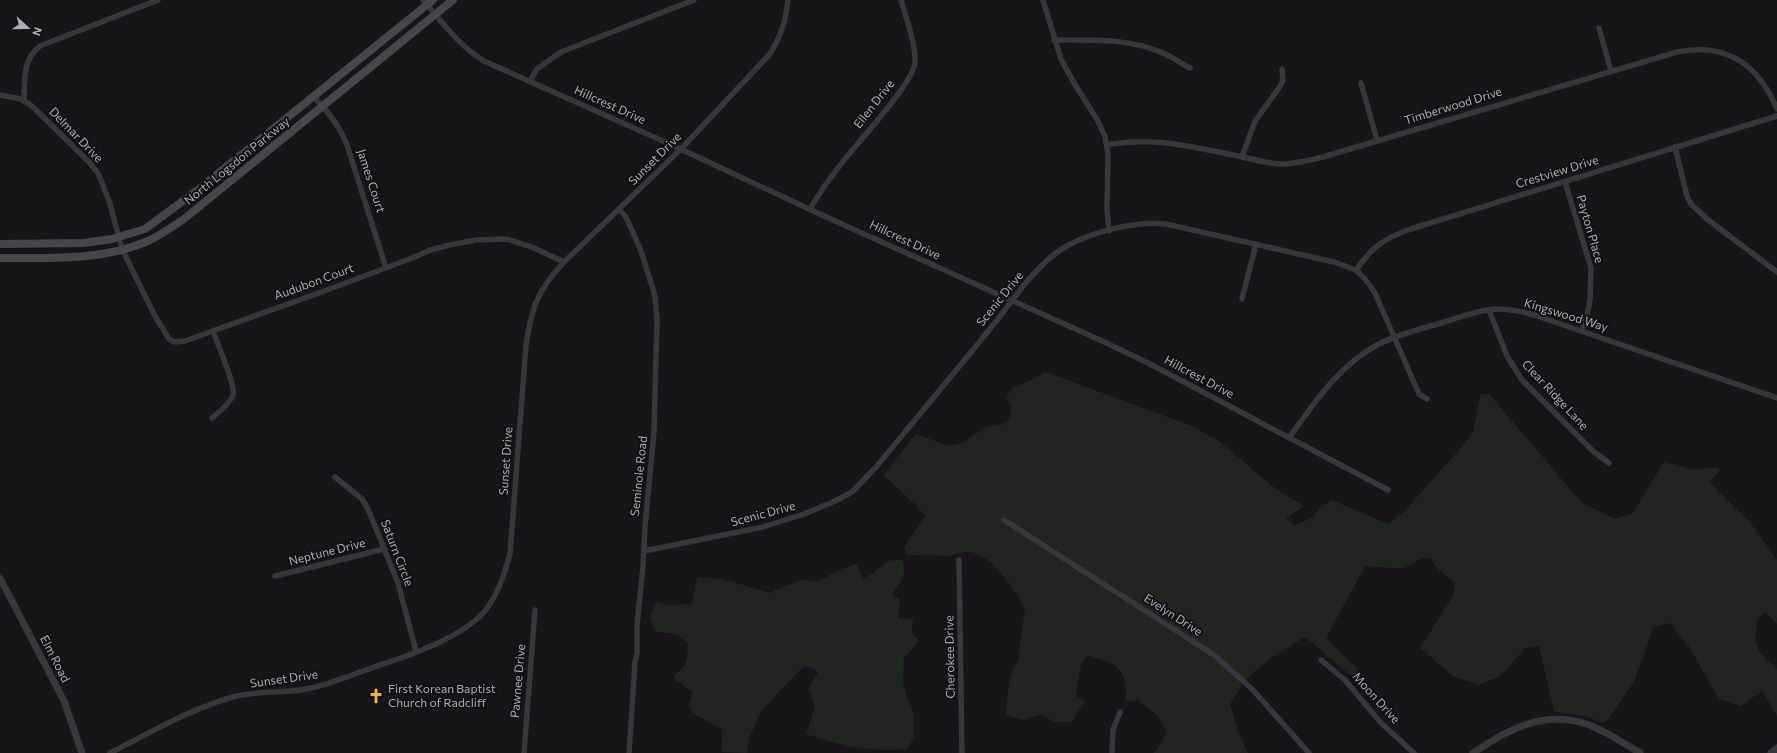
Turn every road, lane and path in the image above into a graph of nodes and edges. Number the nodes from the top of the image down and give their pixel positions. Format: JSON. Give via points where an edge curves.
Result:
{"nodes":[{"id":1,"x":158,"y":0,"type":"edge"},
{"id":2,"x":453,"y":0,"type":"edge"},
{"id":3,"x":694,"y":0,"type":"edge"},
{"id":4,"x":788,"y":0,"type":"edge"},
{"id":5,"x":901,"y":0,"type":"edge"},
{"id":6,"x":1042,"y":0,"type":"edge"},
{"id":7,"x":428,"y":2,"type":"edge"},
{"id":8,"x":434,"y":16,"type":"junction"},
{"id":9,"x":1599,"y":28,"type":"dead end"},
{"id":10,"x":1054,"y":40,"type":"junction"},
{"id":11,"x":1190,"y":68,"type":"dead end"},
{"id":12,"x":1282,"y":69,"type":"dead end"},
{"id":13,"x":1611,"y":71,"type":"junction"},
{"id":14,"x":530,"y":81,"type":"junction"},
{"id":15,"x":1361,"y":83,"type":"dead end"},
{"id":16,"x":0,"y":95,"type":"edge"},
{"id":17,"x":314,"y":96,"type":"junction"},
{"id":18,"x":24,"y":101,"type":"junction"},
{"id":19,"x":324,"y":106,"type":"junction"},
{"id":20,"x":1777,"y":109,"type":"edge"},
{"id":21,"x":1777,"y":116,"type":"edge"},
{"id":22,"x":1377,"y":140,"type":"junction"},
{"id":23,"x":1107,"y":146,"type":"junction"},
{"id":24,"x":1675,"y":147,"type":"junction"},
{"id":25,"x":681,"y":149,"type":"junction"},
{"id":26,"x":1242,"y":157,"type":"junction"},
{"id":27,"x":1565,"y":182,"type":"junction"},
{"id":28,"x":618,"y":209,"type":"junction"},
{"id":29,"x":810,"y":210,"type":"junction"},
{"id":30,"x":1109,"y":231,"type":"junction"},
{"id":31,"x":119,"y":237,"type":"junction"},
{"id":32,"x":0,"y":244,"type":"edge"},
{"id":33,"x":1256,"y":244,"type":"junction"},
{"id":34,"x":122,"y":249,"type":"junction"},
{"id":35,"x":0,"y":258,"type":"edge"},
{"id":36,"x":564,"y":262,"type":"junction"},
{"id":37,"x":386,"y":268,"type":"junction"},
{"id":38,"x":1356,"y":270,"type":"junction"},
{"id":39,"x":1777,"y":272,"type":"edge"},
{"id":40,"x":1242,"y":299,"type":"dead end"},
{"id":41,"x":1011,"y":301,"type":"junction"},
{"id":42,"x":1489,"y":310,"type":"junction"},
{"id":43,"x":1582,"y":330,"type":"junction"},
{"id":44,"x":213,"y":331,"type":"junction"},
{"id":45,"x":1395,"y":337,"type":"junction"},
{"id":46,"x":1777,"y":398,"type":"edge"},
{"id":47,"x":1427,"y":400,"type":"dead end"},
{"id":48,"x":212,"y":418,"type":"dead end"},
{"id":49,"x":1289,"y":438,"type":"junction"},
{"id":50,"x":1609,"y":463,"type":"dead end"},
{"id":51,"x":335,"y":477,"type":"dead end"},
{"id":52,"x":1388,"y":490,"type":"dead end"},
{"id":53,"x":1004,"y":520,"type":"dead end"},
{"id":54,"x":384,"y":549,"type":"junction"},
{"id":55,"x":644,"y":550,"type":"junction"},
{"id":56,"x":959,"y":560,"type":"dead end"},
{"id":57,"x":275,"y":576,"type":"dead end"},
{"id":58,"x":0,"y":578,"type":"edge"},
{"id":59,"x":535,"y":610,"type":"dead end"},
{"id":60,"x":416,"y":651,"type":"junction"},
{"id":61,"x":1321,"y":660,"type":"dead end"},
{"id":62,"x":1120,"y":712,"type":"dead end"},
{"id":63,"x":1777,"y":748,"type":"edge"},
{"id":64,"x":82,"y":753,"type":"edge"},
{"id":65,"x":110,"y":753,"type":"edge"},
{"id":66,"x":524,"y":753,"type":"edge"},
{"id":67,"x":629,"y":753,"type":"edge"},
{"id":68,"x":962,"y":753,"type":"edge"},
{"id":69,"x":1112,"y":753,"type":"edge"},
{"id":70,"x":1309,"y":753,"type":"edge"},
{"id":71,"x":1414,"y":753,"type":"edge"},
{"id":72,"x":1472,"y":753,"type":"edge"},
{"id":73,"x":1640,"y":753,"type":"edge"},
{"id":74,"x":1771,"y":753,"type":"edge"}],
"edges":[{"from":1,"to":18,"type":"street","via":[[34,50],[27,62]]},
{"from":2,"to":8,"type":"main road","name":"North Logsdon Parkway"},
{"from":3,"to":14,"type":"street","via":[[560,52],[537,68]]},
{"from":4,"to":25,"type":"street","name":"Sunset Drive","via":[[783,26],[775,46],[759,67]]},
{"from":5,"to":29,"type":"street","name":"Ellen Drive","via":[[914,50],[915,64],[910,76],[844,160]]},
{"from":6,"to":10,"type":"street"},
{"from":7,"to":8,"type":"street","name":"Hillcrest Drive"},
{"from":7,"to":17,"type":"main road","name":"North Logsdon Parkway"},
{"from":8,"to":14,"type":"street","name":"Hillcrest Drive","via":[[475,56]]},
{"from":8,"to":19,"type":"main road","name":"North Logsdon Parkway"},
{"from":9,"to":13,"type":"street"},
{"from":10,"to":11,"type":"street","via":[[1136,45],[1165,54]]},
{"from":10,"to":23,"type":"street","via":[[1065,67],[1098,121]]},
{"from":12,"to":26,"type":"street","via":[[1281,85],[1255,121]]},
{"from":13,"to":20,"type":"street","name":"Timberwood Drive","via":[[1682,51],[1716,50],[1734,56],[1755,72]]},
{"from":13,"to":22,"type":"street","name":"Timberwood Drive"},
{"from":14,"to":25,"type":"street","name":"Hillcrest Drive"},
{"from":15,"to":22,"type":"street"},
{"from":16,"to":18,"type":"street","name":"Delmar Drive"},
{"from":17,"to":19,"type":"street","name":"James Court"},
{"from":17,"to":31,"type":"main road","name":"North Logsdon Parkway","via":[[171,211],[145,229]]},
{"from":18,"to":31,"type":"street","name":"Delmar Drive","via":[[53,125],[99,175]]},
{"from":19,"to":34,"type":"main road","name":"North Logsdon Parkway","via":[[184,219],[160,235]]},
{"from":19,"to":37,"type":"street","name":"James Court","via":[[348,145]]},
{"from":21,"to":24,"type":"street","name":"Crestview Drive"},
{"from":22,"to":26,"type":"street","name":"Timberwood Drive","via":[[1298,163],[1273,163]]},
{"from":23,"to":26,"type":"street","name":"Timberwood Drive","via":[[1132,142],[1161,142]]},
{"from":23,"to":30,"type":"street"},
{"from":24,"to":27,"type":"street","name":"Crestview Drive"},
{"from":24,"to":39,"type":"street","via":[[1691,204],[1706,219]]},
{"from":25,"to":28,"type":"street","name":"Sunset Drive"},
{"from":25,"to":29,"type":"street","name":"Hillcrest Drive"},
{"from":27,"to":38,"type":"street","name":"Crestview Drive","via":[[1393,235],[1375,247]]},
{"from":27,"to":43,"type":"street","name":"Payton Place","via":[[1591,268],[1590,299]]},
{"from":28,"to":36,"type":"street","name":"Sunset Drive"},
{"from":28,"to":55,"type":"street","name":"Seminole Road","via":[[626,217],[641,251],[656,308],[655,416]]},
{"from":29,"to":41,"type":"street","name":"Hillcrest Drive"},
{"from":30,"to":33,"type":"street","name":"Scenic Drive","via":[[1134,224],[1156,223]]},
{"from":30,"to":41,"type":"street","name":"Scenic Drive","via":[[1070,245],[1055,254]]},
{"from":31,"to":32,"type":"main road","name":"North Logsdon Parkway","via":[[82,243]]},
{"from":31,"to":34,"type":"street","name":"Delmar Drive"},
{"from":33,"to":38,"type":"street","name":"Scenic Drive","via":[[1329,260]]},
{"from":33,"to":40,"type":"street"},
{"from":34,"to":35,"type":"main road","name":"North Logsdon Parkway","via":[[89,256]]},
{"from":34,"to":44,"type":"street","name":"Audubon Court","via":[[169,339],[180,342]]},
{"from":36,"to":37,"type":"street","name":"Audubon Court","via":[[521,243],[507,239],[492,239],[430,250]]},
{"from":36,"to":60,"type":"street","name":"Sunset Drive","via":[[542,288],[530,320],[525,352],[510,554],[502,579],[490,603],[475,620],[457,633]]},
{"from":37,"to":44,"type":"street","name":"Audubon Court"},
{"from":38,"to":45,"type":"street","name":"Scenic Drive","via":[[1373,289]]},
{"from":41,"to":49,"type":"street","name":"Hillcrest Drive","via":[[1150,364]]},
{"from":41,"to":55,"type":"street","name":"Scenic Drive","via":[[876,468],[852,492],[834,502],[784,521]]},
{"from":42,"to":43,"type":"street","name":"Kingswood Way","via":[[1523,312]]},
{"from":42,"to":45,"type":"street","name":"Kingswood Way"},
{"from":42,"to":50,"type":"street","name":"Clear Ridge Lane","via":[[1507,356],[1522,380],[1594,452]]},
{"from":43,"to":46,"type":"street","name":"Kingswood Way"},
{"from":44,"to":48,"type":"street","via":[[234,391],[228,403]]},
{"from":45,"to":47,"type":"street","name":"Scenic Drive","via":[[1419,394]]},
{"from":45,"to":49,"type":"street","name":"Kingswood Way","via":[[1370,349],[1351,363],[1329,385]]},
{"from":49,"to":52,"type":"street","name":"Hillcrest Drive"},
{"from":51,"to":54,"type":"street","name":"Saturn Circle","via":[[354,491],[365,504]]},
{"from":53,"to":70,"type":"street","name":"Evelyn Drive","via":[[1214,655],[1252,688]]},
{"from":54,"to":57,"type":"street","name":"Neptune Drive"},
{"from":54,"to":60,"type":"street","name":"Saturn Circle","via":[[398,583]]},
{"from":55,"to":67,"type":"street","name":"Seminole Road"},
{"from":56,"to":68,"type":"street","name":"Cherokee Drive"},
{"from":58,"to":64,"type":"street","name":"Elm Road","via":[[64,701]]},
{"from":59,"to":66,"type":"street","name":"Pawnee Drive"},
{"from":60,"to":65,"type":"street","name":"Sunset Drive","via":[[311,688],[236,696],[211,703]]},
{"from":61,"to":71,"type":"street","name":"Moon Drive","via":[[1345,680],[1381,723]]},
{"from":62,"to":69,"type":"street","via":[[1113,730]]},
{"from":63,"to":74,"type":"street"},
{"from":72,"to":73,"type":"street","via":[[1514,728],[1538,720],[1551,719],[1577,721]]}]}
